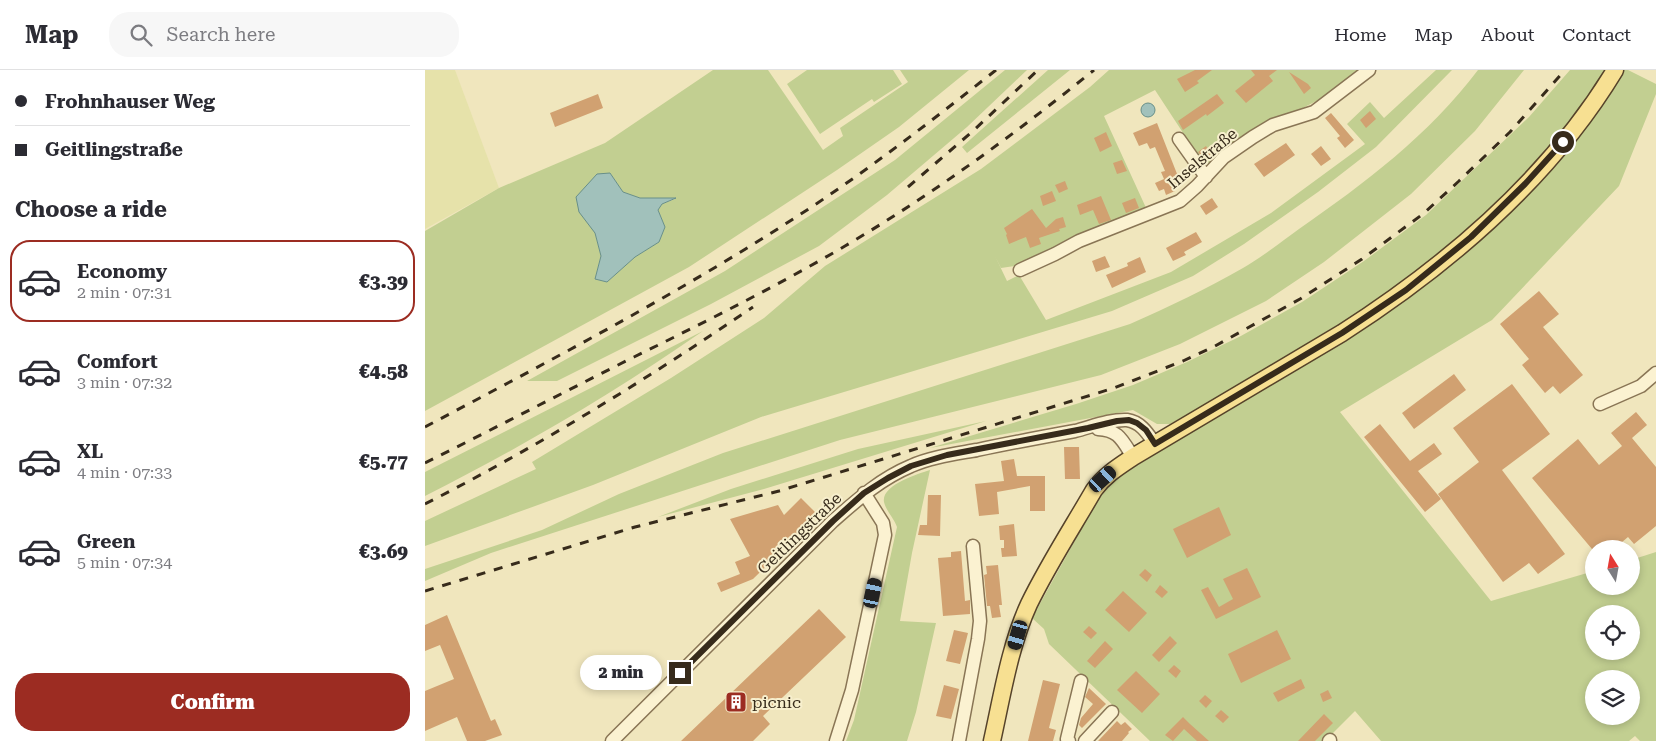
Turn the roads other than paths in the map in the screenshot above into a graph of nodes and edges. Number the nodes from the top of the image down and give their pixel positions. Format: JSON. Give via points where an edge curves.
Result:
{"nodes":[{"id":1,"x":1369,"y":70,"type":"edge"},
{"id":2,"x":1615,"y":70,"type":"edge"},
{"id":3,"x":1179,"y":139,"type":"dead end"},
{"id":4,"x":1206,"y":177,"type":"junction"},
{"id":5,"x":1020,"y":270,"type":"dead end"},
{"id":6,"x":1656,"y":373,"type":"edge"},
{"id":7,"x":1600,"y":404,"type":"dead end"},
{"id":8,"x":1088,"y":428,"type":"junction"},
{"id":9,"x":1155,"y":444,"type":"junction"},
{"id":10,"x":1133,"y":457,"type":"junction"},
{"id":11,"x":864,"y":493,"type":"junction"},
{"id":12,"x":973,"y":546,"type":"dead end"},
{"id":13,"x":1081,"y":681,"type":"dead end"},
{"id":14,"x":1113,"y":712,"type":"dead end"},
{"id":15,"x":612,"y":741,"type":"edge"},
{"id":16,"x":836,"y":741,"type":"edge"},
{"id":17,"x":959,"y":741,"type":"edge"},
{"id":18,"x":992,"y":741,"type":"edge"},
{"id":19,"x":1069,"y":741,"type":"edge"},
{"id":20,"x":1085,"y":741,"type":"edge"}],
"edges":[{"from":1,"to":4,"type":"street","name":"Inselstraße","via":[[1314,112],[1273,125],[1253,137],[1223,158]]},
{"from":2,"to":9,"type":"main road","via":[[1575,128],[1525,184],[1428,274],[1342,333]]},
{"from":3,"to":4,"type":"street"},
{"from":4,"to":5,"type":"street","name":"Inselstraße","via":[[1180,201],[1079,241]]},
{"from":6,"to":7,"type":"street","via":[[1641,386]]},
{"from":8,"to":9,"type":"street","name":"Geitlingstraße","via":[[1129,420],[1146,430]]},
{"from":8,"to":10,"type":"street","name":"Geitlingstraße","via":[[1107,429],[1118,434]]},
{"from":8,"to":11,"type":"street","name":"Geitlingstraße","via":[[919,463]]},
{"from":9,"to":10,"type":"main road"},
{"from":10,"to":18,"type":"main road","via":[[1112,471],[1094,490],[1029,604],[1021,624]]},
{"from":11,"to":15,"type":"street","name":"Geitlingstraße"},
{"from":11,"to":16,"type":"street","via":[[883,523],[885,535],[852,690]]},
{"from":12,"to":17,"type":"street","via":[[980,620]]},
{"from":13,"to":19,"type":"street"},
{"from":14,"to":20,"type":"street"}]}
